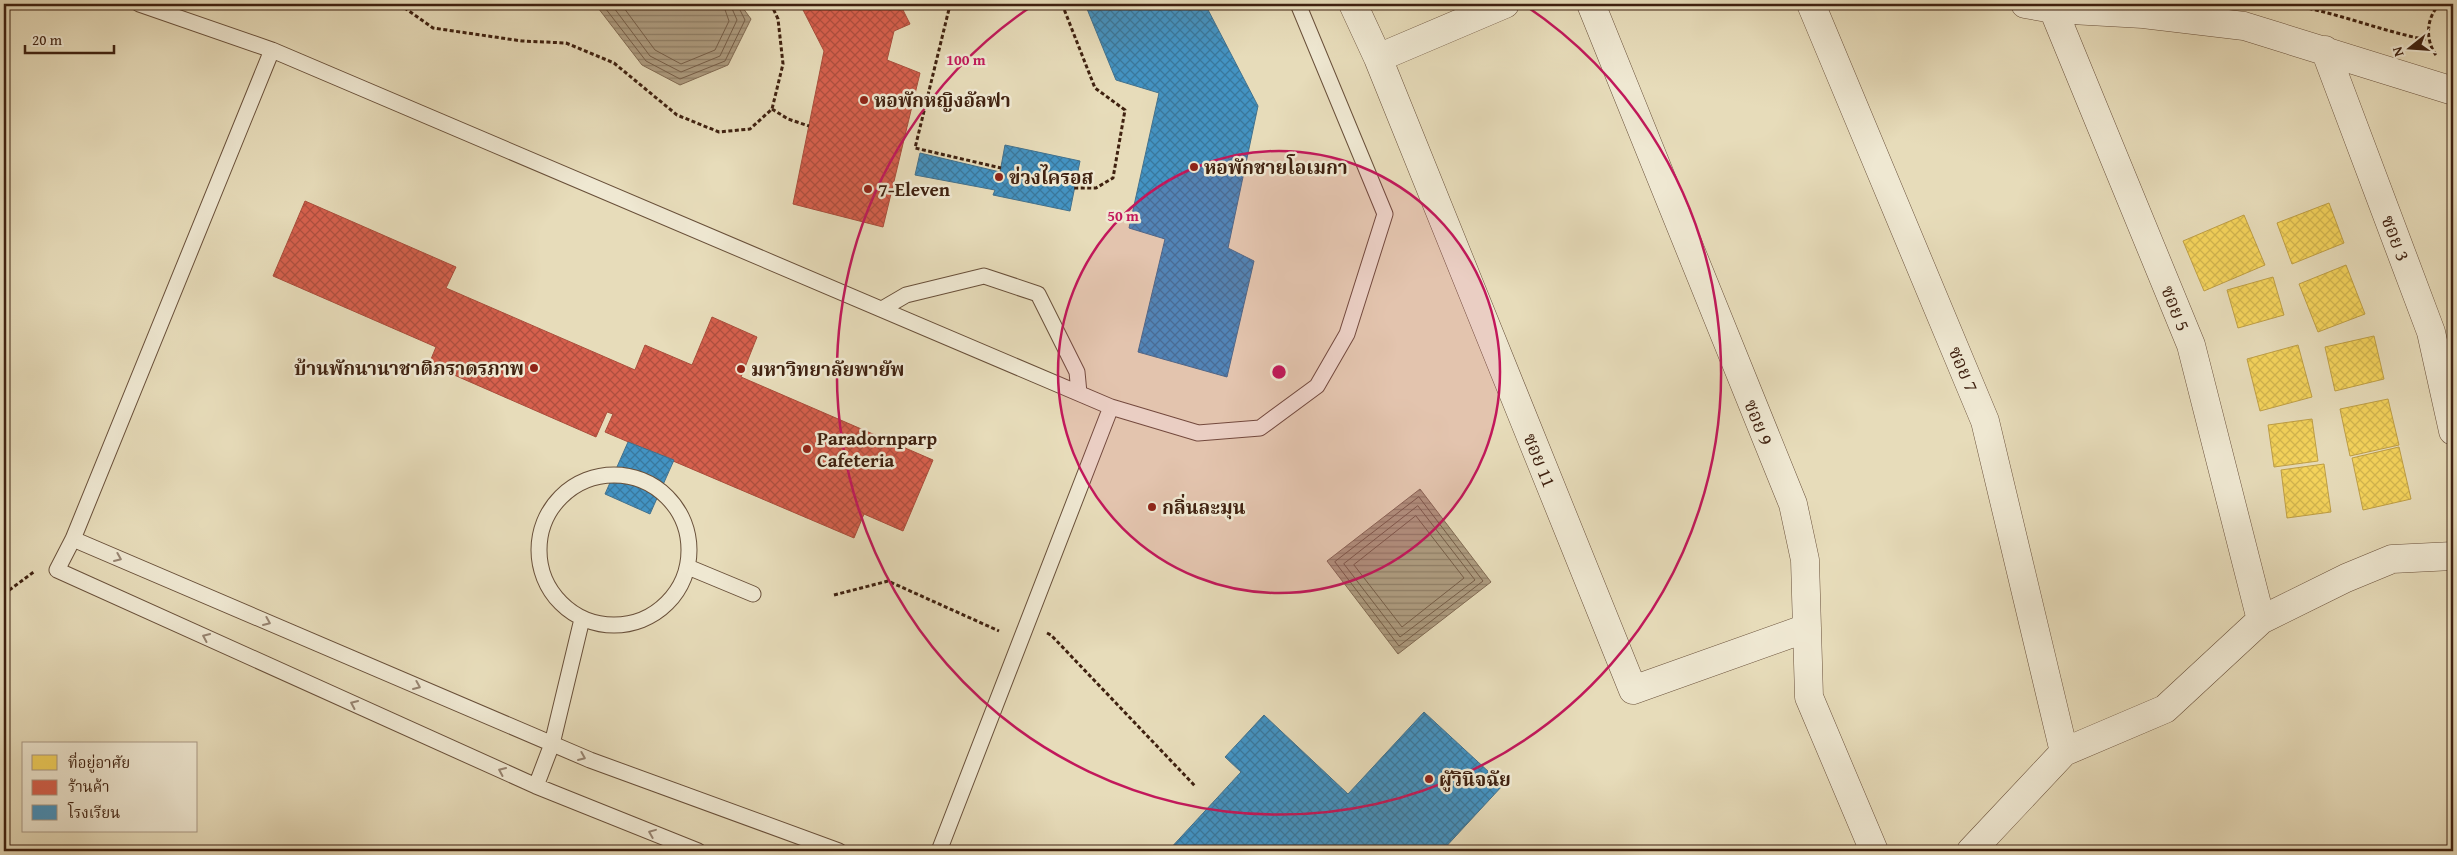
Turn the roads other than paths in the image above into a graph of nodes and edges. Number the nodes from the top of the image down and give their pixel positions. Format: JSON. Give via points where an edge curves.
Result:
{"nodes":[{"id":1,"x":139,"y":4,"type":"edge"},
{"id":2,"x":1298,"y":4,"type":"edge"},
{"id":3,"x":1353,"y":4,"type":"edge"},
{"id":4,"x":1505,"y":4,"type":"edge"},
{"id":5,"x":1591,"y":4,"type":"edge"},
{"id":6,"x":1811,"y":4,"type":"edge"},
{"id":7,"x":2025,"y":4,"type":"edge"},
{"id":8,"x":2053,"y":9,"type":"junction"},
{"id":9,"x":272,"y":50,"type":"junction"},
{"id":10,"x":2325,"y":50,"type":"junction"},
{"id":11,"x":1378,"y":58,"type":"junction"},
{"id":12,"x":2453,"y":90,"type":"edge"},
{"id":13,"x":882,"y":309,"type":"junction"},
{"id":14,"x":1079,"y":393,"type":"junction"},
{"id":15,"x":1111,"y":407,"type":"junction"},
{"id":16,"x":2453,"y":431,"type":"edge"},
{"id":17,"x":73,"y":539,"type":"junction"},
{"id":18,"x":2453,"y":556,"type":"edge"},
{"id":19,"x":688,"y":568,"type":"junction"},
{"id":20,"x":754,"y":594,"type":"dead end"},
{"id":21,"x":582,"y":619,"type":"junction"},
{"id":22,"x":2261,"y":620,"type":"junction"},
{"id":23,"x":1807,"y":628,"type":"junction"},
{"id":24,"x":552,"y":744,"type":"junction"},
{"id":25,"x":2064,"y":752,"type":"junction"},
{"id":26,"x":536,"y":786,"type":"junction"},
{"id":27,"x":698,"y":851,"type":"edge"},
{"id":28,"x":839,"y":851,"type":"edge"},
{"id":29,"x":939,"y":851,"type":"edge"},
{"id":30,"x":1874,"y":851,"type":"edge"},
{"id":31,"x":1971,"y":851,"type":"edge"}],
"edges":[{"from":1,"to":9,"type":"lane"},
{"from":2,"to":15,"type":"lane","via":[[1386,214],[1347,334],[1317,386],[1260,428],[1198,433]]},
{"from":3,"to":11,"type":"street"},
{"from":4,"to":11,"type":"street"},
{"from":5,"to":23,"type":"street","name":"ซอย 9","via":[[1793,504],[1805,560]]},
{"from":6,"to":25,"type":"street","name":"ซอย 7","via":[[1985,421]]},
{"from":7,"to":8,"type":"street"},
{"from":8,"to":10,"type":"street","via":[[2143,14],[2244,26]]},
{"from":8,"to":22,"type":"street","name":"ซอย 5","via":[[2191,345]]},
{"from":9,"to":13,"type":"lane"},
{"from":9,"to":17,"type":"lane"},
{"from":10,"to":12,"type":"street"},
{"from":10,"to":16,"type":"street","name":"ซอย 3","via":[[2432,332]]},
{"from":11,"to":23,"type":"street","name":"ซอย 11","via":[[1633,690]]},
{"from":13,"to":14,"type":"lane"},
{"from":13,"to":14,"type":"lane","via":[[906,295],[984,276],[1038,294],[1078,372]]},
{"from":14,"to":15,"type":"lane"},
{"from":15,"to":29,"type":"lane"},
{"from":17,"to":24,"type":"lane","one_way":true},
{"from":26,"to":17,"type":"lane","one_way":true,"via":[[57,570]]},
{"from":18,"to":22,"type":"street","via":[[2392,559]]},
{"from":19,"to":20,"type":"lane"},
{"from":19,"to":21,"type":"lane","via":[[680,588],[666,606],[647,618],[626,625],[604,625]]},
{"from":19,"to":21,"type":"lane","via":[[690,541],[682,516],[666,495],[644,480],[619,474],[593,476],[570,488],[551,507],[541,531],[538,557],[546,583],[561,604]]},
{"from":21,"to":24,"type":"lane"},
{"from":22,"to":25,"type":"street","via":[[2165,709]]},
{"from":23,"to":30,"type":"street","name":"ซอย 9","via":[[1809,697]]},
{"from":24,"to":26,"type":"lane"},
{"from":24,"to":28,"type":"lane","one_way":true},
{"from":25,"to":31,"type":"street"},
{"from":27,"to":26,"type":"lane","one_way":true}]}
